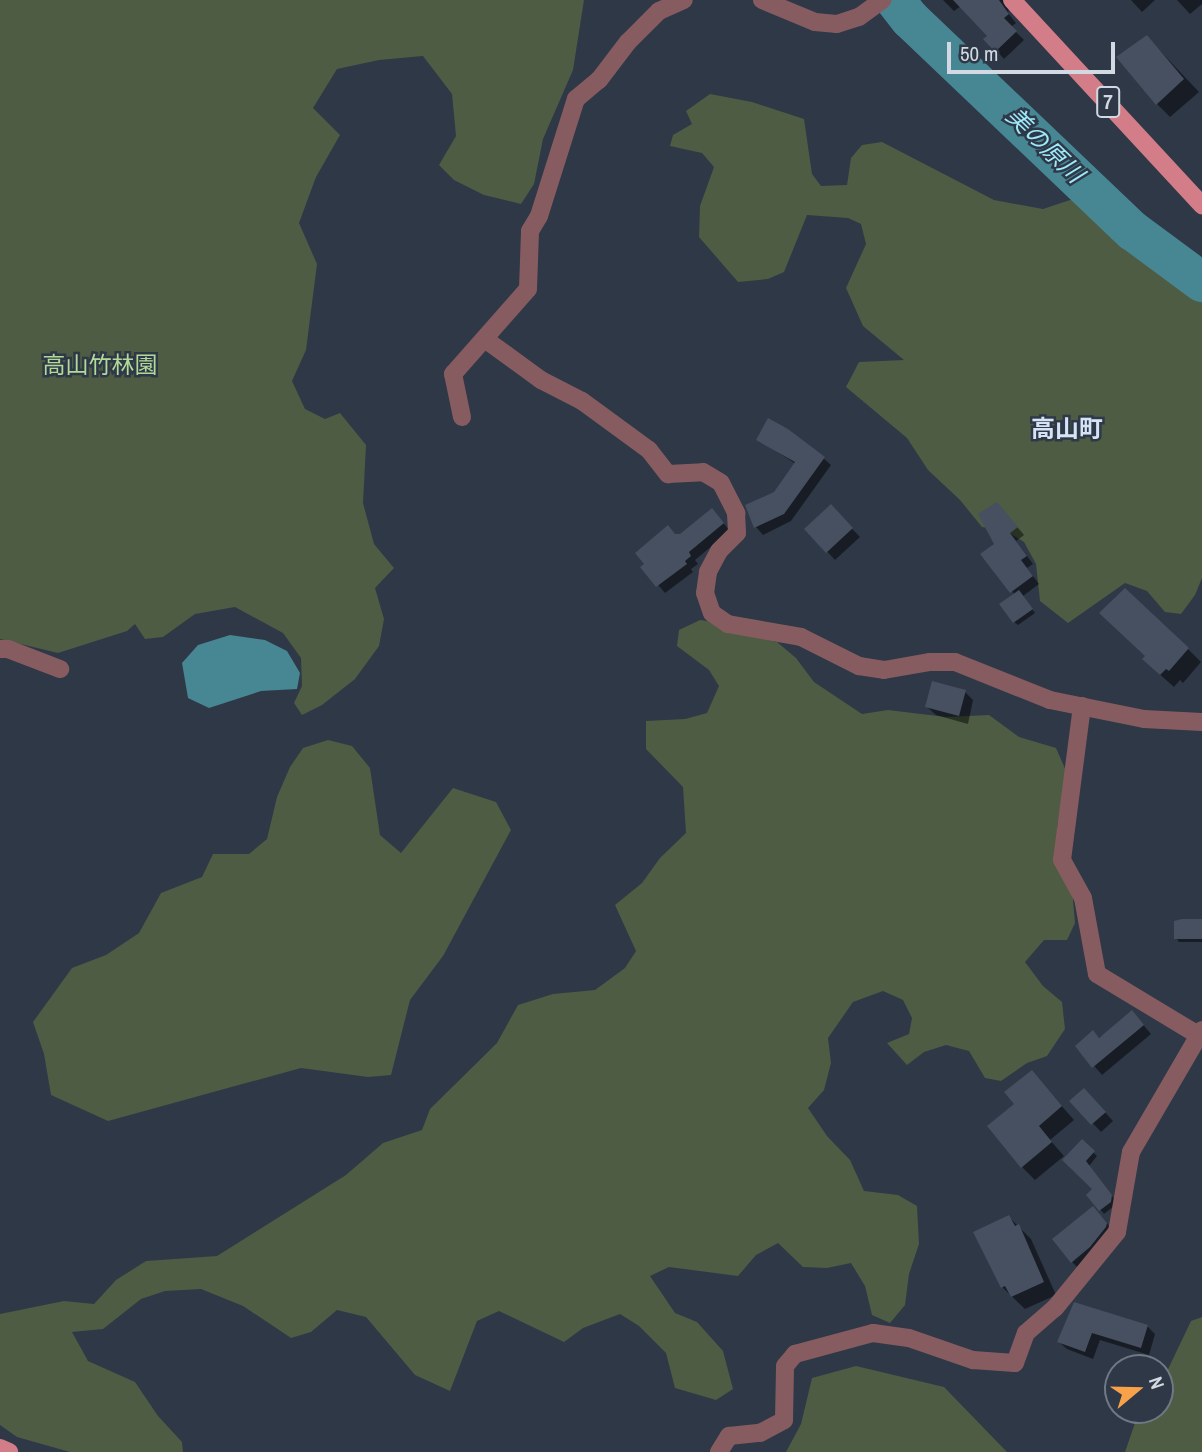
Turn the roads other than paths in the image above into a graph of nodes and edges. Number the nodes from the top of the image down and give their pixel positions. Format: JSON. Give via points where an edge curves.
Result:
{"nodes":[{"id":1,"x":684,"y":0,"type":"edge"},
{"id":2,"x":762,"y":0,"type":"edge"},
{"id":3,"x":882,"y":0,"type":"edge"},
{"id":4,"x":1012,"y":0,"type":"edge"},
{"id":5,"x":657,"y":6,"type":"edge"},
{"id":6,"x":1202,"y":205,"type":"edge"},
{"id":7,"x":486,"y":340,"type":"junction"},
{"id":8,"x":462,"y":417,"type":"dead end"},
{"id":9,"x":0,"y":649,"type":"edge"},
{"id":10,"x":60,"y":669,"type":"dead end"},
{"id":11,"x":1083,"y":706,"type":"junction"},
{"id":12,"x":1202,"y":722,"type":"edge"},
{"id":13,"x":1200,"y":1033,"type":"edge"},
{"id":14,"x":0,"y":1448,"type":"edge"},
{"id":15,"x":9,"y":1452,"type":"edge"},
{"id":16,"x":719,"y":1452,"type":"edge"}],
"edges":[{"from":1,"to":5,"type":"street"},
{"from":2,"to":3,"type":"street","via":[[815,22],[837,24],[859,17]]},
{"from":4,"to":6,"type":"main road","number":"7"},
{"from":5,"to":7,"type":"street","via":[[599,80],[576,99],[539,216],[530,230],[528,289]]},
{"from":7,"to":8,"type":"street","via":[[453,374]]},
{"from":7,"to":11,"type":"street","via":[[649,450],[668,474],[703,472],[721,483],[736,513],[737,533],[719,551],[708,572],[705,593],[712,613],[728,624],[801,637],[859,666],[884,670],[955,663],[1051,700]]},
{"from":9,"to":10,"type":"street"},
{"from":11,"to":12,"type":"street","via":[[1144,719]]},
{"from":11,"to":13,"type":"street","via":[[1062,860],[1083,898],[1097,974]]},
{"from":13,"to":16,"type":"street","via":[[1131,1152],[1117,1232],[1055,1308],[1026,1333],[1015,1363],[973,1360],[909,1338],[873,1333],[795,1354],[785,1366],[784,1420],[760,1433],[729,1436]]},
{"from":14,"to":15,"type":"main road"}]}
